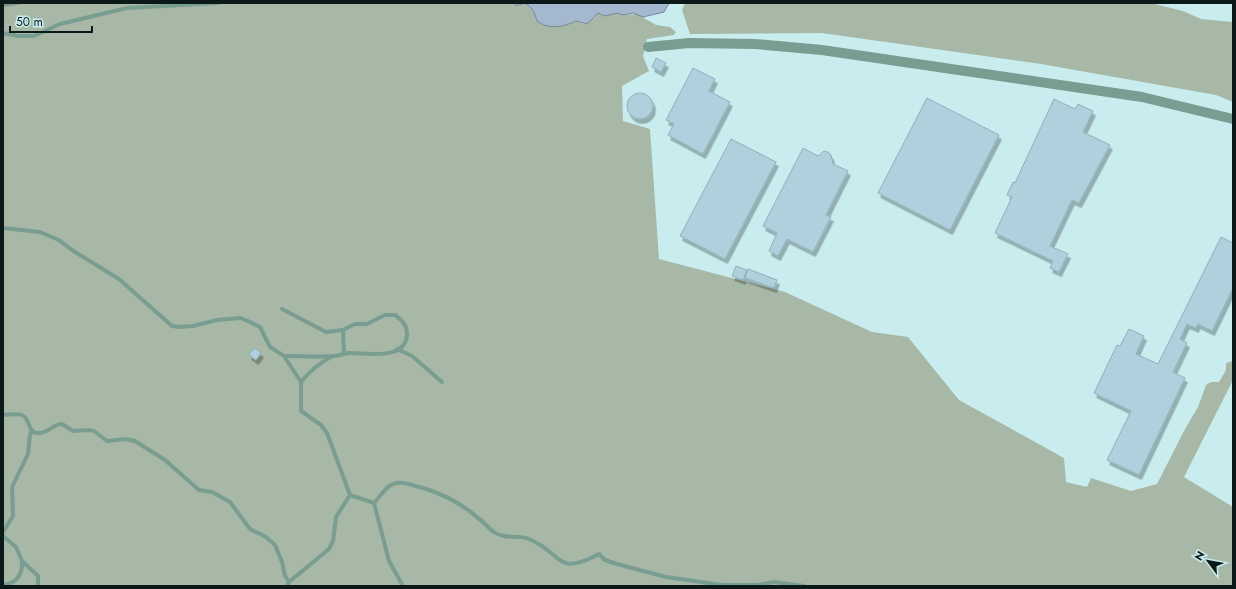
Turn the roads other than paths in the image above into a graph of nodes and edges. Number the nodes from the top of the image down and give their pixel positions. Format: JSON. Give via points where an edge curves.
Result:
{"nodes":[{"id":1,"x":18,"y":3,"type":"edge"},
{"id":2,"x":218,"y":3,"type":"edge"},
{"id":3,"x":3,"y":5,"type":"edge"},
{"id":4,"x":3,"y":33,"type":"edge"},
{"id":5,"x":648,"y":47,"type":"dead end"},
{"id":6,"x":1233,"y":119,"type":"edge"},
{"id":7,"x":3,"y":228,"type":"edge"},
{"id":8,"x":282,"y":309,"type":"dead end"},
{"id":9,"x":343,"y":330,"type":"junction"},
{"id":10,"x":397,"y":349,"type":"junction"},
{"id":11,"x":344,"y":354,"type":"junction"},
{"id":12,"x":284,"y":356,"type":"junction"},
{"id":13,"x":333,"y":356,"type":"junction"},
{"id":14,"x":301,"y":382,"type":"junction"},
{"id":15,"x":442,"y":382,"type":"dead end"},
{"id":16,"x":3,"y":415,"type":"edge"},
{"id":17,"x":32,"y":431,"type":"junction"},
{"id":18,"x":350,"y":495,"type":"junction"},
{"id":19,"x":374,"y":503,"type":"junction"},
{"id":20,"x":3,"y":532,"type":"edge"},
{"id":21,"x":3,"y":536,"type":"edge"},
{"id":22,"x":22,"y":561,"type":"junction"},
{"id":23,"x":288,"y":584,"type":"edge"},
{"id":24,"x":3,"y":585,"type":"edge"},
{"id":25,"x":38,"y":586,"type":"edge"},
{"id":26,"x":403,"y":586,"type":"edge"},
{"id":27,"x":804,"y":586,"type":"edge"}],
"edges":[{"from":1,"to":3,"type":"lane"},
{"from":2,"to":4,"type":"lane","via":[[135,7],[60,24],[34,36]]},
{"from":5,"to":6,"type":"street","via":[[704,43],[755,44],[822,50],[1142,96]]},
{"from":7,"to":12,"type":"lane","via":[[40,232],[60,240],[119,279],[172,326],[179,328],[240,318],[260,327],[270,347]]},
{"from":8,"to":9,"type":"lane","via":[[318,330]]},
{"from":9,"to":10,"type":"lane","via":[[355,324],[367,324],[385,315],[395,315],[404,324],[407,335]]},
{"from":9,"to":11,"type":"lane"},
{"from":10,"to":11,"type":"lane","via":[[377,355]]},
{"from":10,"to":15,"type":"lane","via":[[412,356]]},
{"from":11,"to":13,"type":"lane"},
{"from":12,"to":13,"type":"lane"},
{"from":12,"to":14,"type":"lane"},
{"from":13,"to":14,"type":"lane","via":[[321,362]]},
{"from":14,"to":18,"type":"lane","via":[[301,410],[321,425],[327,433]]},
{"from":16,"to":17,"type":"lane","via":[[26,418]]},
{"from":17,"to":20,"type":"lane","via":[[28,454],[12,487],[13,516]]},
{"from":17,"to":23,"type":"lane","via":[[41,433],[62,424],[73,431],[94,431],[107,441],[135,441],[165,460],[199,490],[212,492],[230,502],[250,530],[266,537],[275,546]]},
{"from":18,"to":19,"type":"lane"},
{"from":18,"to":23,"type":"lane","via":[[336,516],[333,541],[329,549]]},
{"from":19,"to":26,"type":"lane","via":[[389,561]]},
{"from":19,"to":27,"type":"lane","via":[[391,484],[401,482],[435,491],[468,510],[495,533],[507,538],[528,538],[563,563],[573,565],[599,554],[605,560],[666,577],[722,585],[758,585],[774,582]]},
{"from":21,"to":22,"type":"lane","via":[[16,547]]},
{"from":22,"to":24,"type":"lane","via":[[23,569],[18,578]]},
{"from":22,"to":25,"type":"lane","via":[[38,576]]}]}
